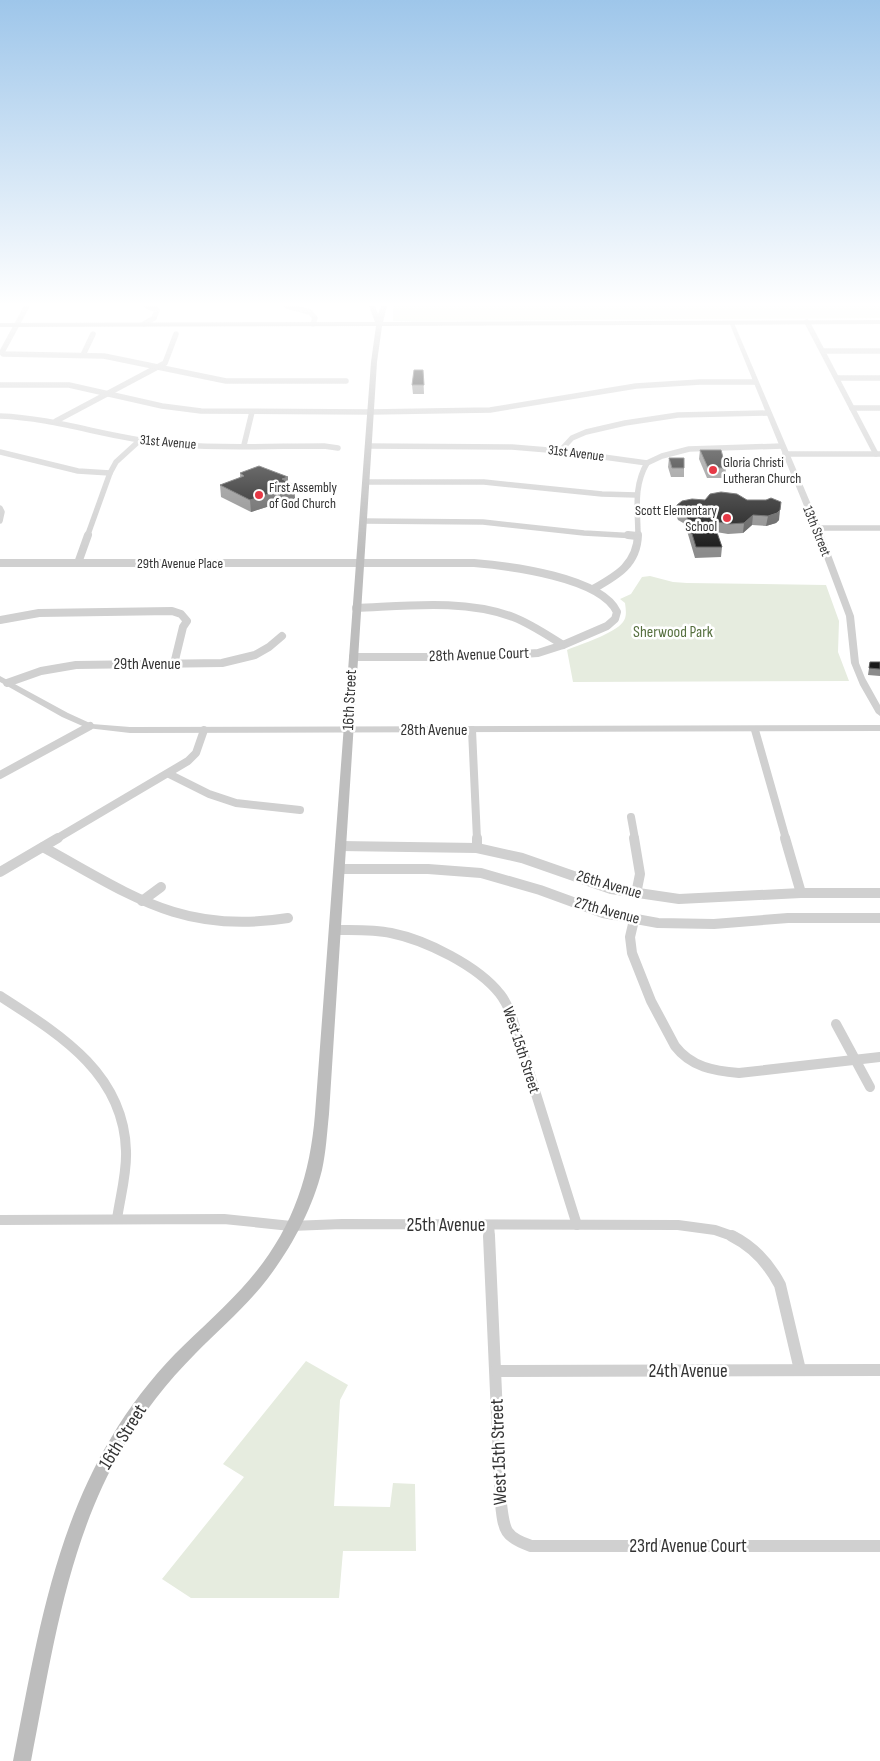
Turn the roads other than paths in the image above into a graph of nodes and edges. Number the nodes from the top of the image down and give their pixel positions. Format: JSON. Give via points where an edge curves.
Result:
{"nodes":[{"id":1,"x":83,"y":388,"type":"edge"},
{"id":2,"x":120,"y":388,"type":"edge"},
{"id":3,"x":373,"y":388,"type":"edge"},
{"id":4,"x":623,"y":388,"type":"edge"},
{"id":5,"x":758,"y":388,"type":"edge"},
{"id":6,"x":842,"y":388,"type":"edge"},
{"id":7,"x":109,"y":394,"type":"junction"},
{"id":8,"x":852,"y":408,"type":"junction"},
{"id":9,"x":880,"y":408,"type":"edge"},
{"id":10,"x":252,"y":412,"type":"junction"},
{"id":11,"x":371,"y":412,"type":"junction"},
{"id":12,"x":768,"y":413,"type":"junction"},
{"id":13,"x":0,"y":416,"type":"edge"},
{"id":14,"x":56,"y":421,"type":"junction"},
{"id":15,"x":139,"y":440,"type":"junction"},
{"id":16,"x":244,"y":446,"type":"junction"},
{"id":17,"x":368,"y":446,"type":"junction"},
{"id":18,"x":338,"y":448,"type":"dead end"},
{"id":19,"x":783,"y":450,"type":"junction"},
{"id":20,"x":560,"y":451,"type":"junction"},
{"id":21,"x":0,"y":452,"type":"edge"},
{"id":22,"x":878,"y":454,"type":"edge"},
{"id":23,"x":647,"y":463,"type":"junction"},
{"id":24,"x":110,"y":473,"type":"junction"},
{"id":25,"x":366,"y":482,"type":"junction"},
{"id":26,"x":636,"y":495,"type":"junction"},
{"id":27,"x":0,"y":508,"type":"edge"},
{"id":28,"x":0,"y":521,"type":"edge"},
{"id":29,"x":363,"y":521,"type":"junction"},
{"id":30,"x":817,"y":528,"type":"junction"},
{"id":31,"x":880,"y":528,"type":"edge"},
{"id":32,"x":637,"y":536,"type":"junction"},
{"id":33,"x":361,"y":562,"type":"junction"},
{"id":34,"x":0,"y":563,"type":"edge"},
{"id":35,"x":78,"y":563,"type":"junction"},
{"id":36,"x":592,"y":589,"type":"junction"},
{"id":37,"x":356,"y":608,"type":"junction"},
{"id":38,"x":0,"y":620,"type":"edge"},
{"id":39,"x":282,"y":636,"type":"dead end"},
{"id":40,"x":563,"y":645,"type":"junction"},
{"id":41,"x":353,"y":657,"type":"junction"},
{"id":42,"x":174,"y":664,"type":"junction"},
{"id":43,"x":3,"y":682,"type":"edge"},
{"id":44,"x":880,"y":713,"type":"edge"},
{"id":45,"x":90,"y":726,"type":"junction"},
{"id":46,"x":880,"y":728,"type":"edge"},
{"id":47,"x":204,"y":730,"type":"junction"},
{"id":48,"x":348,"y":730,"type":"junction"},
{"id":49,"x":472,"y":730,"type":"junction"},
{"id":50,"x":755,"y":730,"type":"junction"},
{"id":51,"x":169,"y":774,"type":"junction"},
{"id":52,"x":0,"y":775,"type":"edge"},
{"id":53,"x":300,"y":810,"type":"dead end"},
{"id":54,"x":631,"y":817,"type":"dead end"},
{"id":55,"x":340,"y":846,"type":"junction"},
{"id":56,"x":43,"y":847,"type":"junction"},
{"id":57,"x":477,"y":848,"type":"junction"},
{"id":58,"x":339,"y":869,"type":"junction"},
{"id":59,"x":0,"y":872,"type":"edge"},
{"id":60,"x":161,"y":886,"type":"dead end"},
{"id":61,"x":802,"y":893,"type":"junction"},
{"id":62,"x":880,"y":893,"type":"edge"},
{"id":63,"x":636,"y":894,"type":"junction"},
{"id":64,"x":142,"y":901,"type":"junction"},
{"id":65,"x":288,"y":918,"type":"dead end"},
{"id":66,"x":880,"y":918,"type":"edge"},
{"id":67,"x":634,"y":920,"type":"junction"},
{"id":68,"x":334,"y":930,"type":"junction"},
{"id":69,"x":0,"y":996,"type":"edge"},
{"id":70,"x":836,"y":1024,"type":"dead end"},
{"id":71,"x":880,"y":1057,"type":"edge"},
{"id":72,"x":856,"y":1060,"type":"junction"},
{"id":73,"x":870,"y":1087,"type":"dead end"},
{"id":74,"x":117,"y":1219,"type":"junction"},
{"id":75,"x":0,"y":1220,"type":"edge"},
{"id":76,"x":489,"y":1225,"type":"junction"},
{"id":77,"x":577,"y":1225,"type":"junction"},
{"id":78,"x":291,"y":1226,"type":"junction"},
{"id":79,"x":800,"y":1370,"type":"junction"},
{"id":80,"x":880,"y":1370,"type":"edge"},
{"id":81,"x":496,"y":1371,"type":"junction"},
{"id":82,"x":503,"y":1529,"type":"joint"},
{"id":83,"x":880,"y":1546,"type":"edge"},
{"id":84,"x":22,"y":1761,"type":"edge"}],
"edges":[{"from":1,"to":7,"type":"street"},
{"from":2,"to":7,"type":"street"},
{"from":3,"to":11,"type":"main road","name":"16th Street"},
{"from":4,"to":11,"type":"street","via":[[490,410]]},
{"from":5,"to":12,"type":"street","name":"13th Street"},
{"from":6,"to":8,"type":"street"},
{"from":7,"to":10,"type":"street","via":[[177,409]]},
{"from":7,"to":14,"type":"street"},
{"from":8,"to":9,"type":"street"},
{"from":8,"to":22,"type":"street"},
{"from":10,"to":11,"type":"street"},
{"from":10,"to":16,"type":"street"},
{"from":11,"to":17,"type":"main road","name":"16th Street"},
{"from":12,"to":19,"type":"street","name":"13th Street"},
{"from":12,"to":20,"type":"street","via":[[678,415],[625,423],[572,438]]},
{"from":13,"to":14,"type":"street","name":"31st Avenue"},
{"from":14,"to":15,"type":"street","name":"31st Avenue"},
{"from":15,"to":16,"type":"street","name":"31st Avenue"},
{"from":15,"to":24,"type":"street","via":[[116,462]]},
{"from":16,"to":18,"type":"street","name":"31st Avenue"},
{"from":17,"to":20,"type":"street","name":"31st Avenue","via":[[498,446]]},
{"from":17,"to":25,"type":"main road","name":"16th Street"},
{"from":19,"to":22,"type":"street","name":"31st Avenue"},
{"from":19,"to":23,"type":"street","name":"31st Avenue","via":[[721,446],[689,449]]},
{"from":19,"to":30,"type":"street","name":"13th Street"},
{"from":20,"to":23,"type":"street","name":"31st Avenue"},
{"from":21,"to":24,"type":"street","via":[[78,471]]},
{"from":23,"to":26,"type":"street","via":[[637,480]]},
{"from":24,"to":35,"type":"street"},
{"from":25,"to":26,"type":"street","via":[[484,482]]},
{"from":25,"to":29,"type":"main road","name":"16th Street"},
{"from":26,"to":32,"type":"street"},
{"from":27,"to":28,"type":"street"},
{"from":29,"to":32,"type":"street","via":[[483,522]]},
{"from":29,"to":33,"type":"main road","name":"16th Street"},
{"from":30,"to":31,"type":"street"},
{"from":30,"to":44,"type":"street","name":"13th Street","via":[[850,616],[856,666]]},
{"from":32,"to":36,"type":"street","via":[[635,554],[630,563],[620,573]]},
{"from":33,"to":35,"type":"street","name":"29th Avenue Place"},
{"from":33,"to":36,"type":"street","via":[[466,562],[508,566],[556,576]]},
{"from":33,"to":37,"type":"main road","name":"16th Street"},
{"from":34,"to":35,"type":"street","name":"29th Avenue Place"},
{"from":36,"to":40,"type":"street","name":"28th Avenue Court","via":[[615,605],[615,620]]},
{"from":37,"to":40,"type":"street","via":[[489,610],[515,618]]},
{"from":37,"to":41,"type":"main road","name":"16th Street"},
{"from":38,"to":42,"type":"street","via":[[39,613],[172,611],[187,621]]},
{"from":39,"to":42,"type":"street","name":"29th Avenue","via":[[265,650],[234,661]]},
{"from":40,"to":41,"type":"street","name":"28th Avenue Court","via":[[515,656]]},
{"from":41,"to":48,"type":"main road","name":"16th Street"},
{"from":42,"to":43,"type":"street","name":"29th Avenue","via":[[55,666]]},
{"from":43,"to":45,"type":"street","name":"28th Avenue"},
{"from":45,"to":47,"type":"street","name":"28th Avenue","via":[[130,730]]},
{"from":45,"to":52,"type":"street"},
{"from":46,"to":50,"type":"street","name":"28th Avenue"},
{"from":47,"to":48,"type":"street","name":"28th Avenue"},
{"from":47,"to":51,"type":"street","via":[[196,753]]},
{"from":48,"to":49,"type":"street","name":"28th Avenue"},
{"from":48,"to":55,"type":"main road","name":"16th Street"},
{"from":49,"to":50,"type":"street","name":"28th Avenue"},
{"from":49,"to":57,"type":"street"},
{"from":50,"to":61,"type":"street"},
{"from":51,"to":53,"type":"street","via":[[229,801],[263,808]]},
{"from":51,"to":56,"type":"street"},
{"from":54,"to":63,"type":"street","via":[[640,874]]},
{"from":55,"to":57,"type":"street","name":"26th Avenue"},
{"from":55,"to":58,"type":"main road","name":"16th Street"},
{"from":56,"to":59,"type":"street"},
{"from":56,"to":64,"type":"street"},
{"from":57,"to":63,"type":"street","name":"26th Avenue","via":[[522,858],[595,884]]},
{"from":58,"to":67,"type":"street","name":"27th Avenue","via":[[428,869],[480,873]]},
{"from":58,"to":68,"type":"main road","name":"16th Street"},
{"from":60,"to":64,"type":"street"},
{"from":61,"to":62,"type":"street","name":"26th Avenue"},
{"from":61,"to":63,"type":"street","name":"26th Avenue","via":[[678,900]]},
{"from":64,"to":65,"type":"street","via":[[179,915],[216,922],[265,922]]},
{"from":66,"to":67,"type":"street","name":"27th Avenue","via":[[772,919],[714,924]]},
{"from":67,"to":72,"type":"street","via":[[630,943],[635,961],[668,1038],[687,1059],[723,1072],[739,1073]]},
{"from":68,"to":77,"type":"street","name":"West 15th Street","via":[[370,930],[417,941],[482,976],[500,993],[511,1014]]},
{"from":68,"to":78,"type":"main road","name":"16th Street","via":[[317,1159],[307,1196]]},
{"from":69,"to":74,"type":"street","via":[[80,1052],[97,1069],[114,1096],[124,1123],[126,1151]]},
{"from":70,"to":72,"type":"street"},
{"from":71,"to":72,"type":"street"},
{"from":72,"to":73,"type":"street"},
{"from":74,"to":75,"type":"street","name":"25th Avenue"},
{"from":74,"to":78,"type":"street","name":"25th Avenue","via":[[224,1219]]},
{"from":76,"to":77,"type":"street","name":"25th Avenue"},
{"from":76,"to":78,"type":"street","name":"25th Avenue"},
{"from":76,"to":81,"type":"street","name":"West 15th Street"},
{"from":77,"to":79,"type":"street","name":"25th Avenue","via":[[703,1227],[736,1238],[752,1248],[768,1264],[780,1285]]},
{"from":78,"to":84,"type":"main road","name":"16th Street","via":[[256,1282],[168,1372],[136,1412],[95,1483],[79,1518],[61,1573]]},
{"from":79,"to":80,"type":"street","name":"24th Avenue"},
{"from":79,"to":81,"type":"street","name":"24th Avenue"},
{"from":81,"to":82,"type":"street","name":"West 15th Street"},
{"from":82,"to":83,"type":"street","name":"23rd Avenue Court","via":[[511,1540],[531,1546]]}]}
